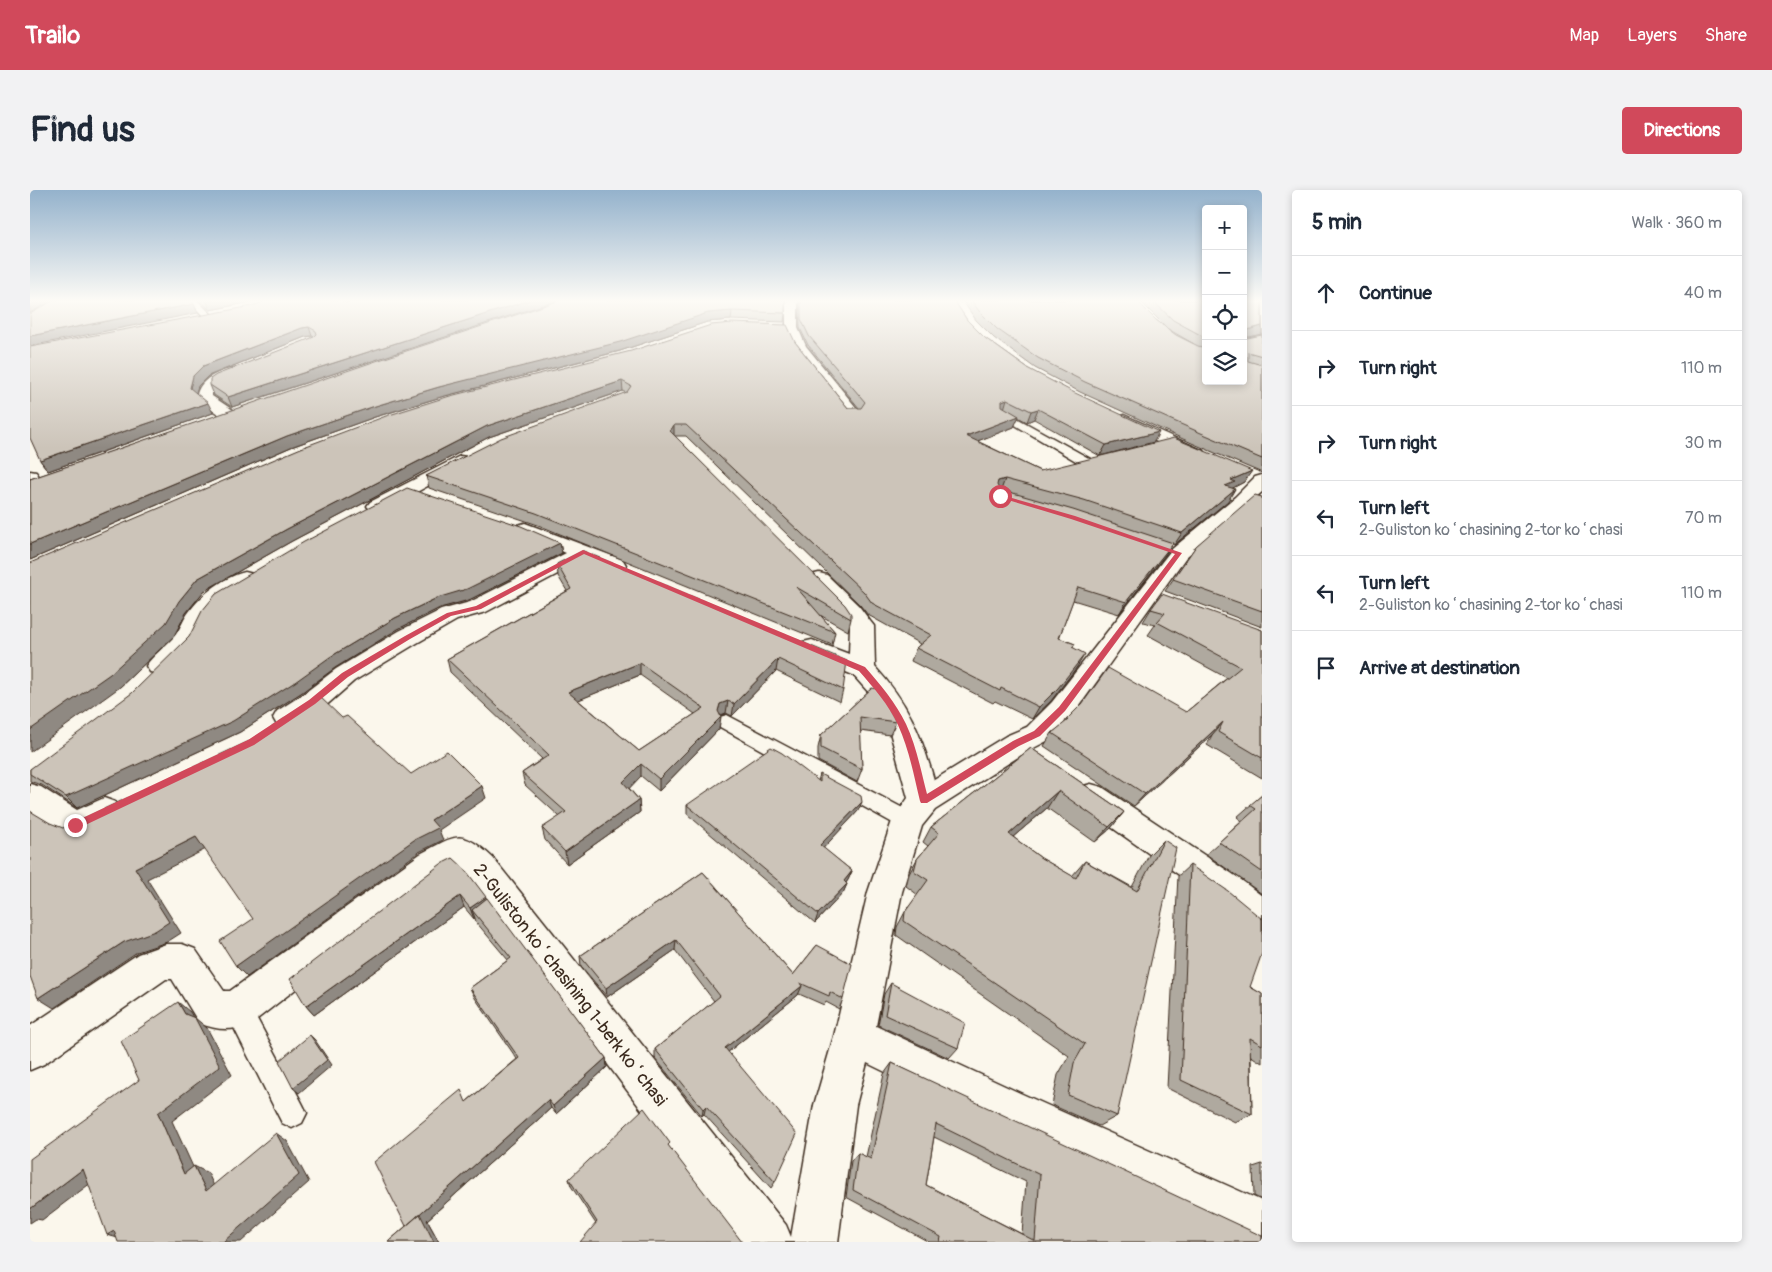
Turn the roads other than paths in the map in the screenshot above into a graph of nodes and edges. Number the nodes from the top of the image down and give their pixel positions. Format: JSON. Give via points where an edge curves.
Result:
{"nodes":[{"id":1,"x":802,"y":349,"type":"edge"},
{"id":2,"x":255,"y":366,"type":"edge"},
{"id":3,"x":247,"y":409,"type":"edge"},
{"id":4,"x":1109,"y":413,"type":"edge"},
{"id":5,"x":853,"y":414,"type":"edge"},
{"id":6,"x":1004,"y":414,"type":"edge"},
{"id":7,"x":230,"y":415,"type":"junction"},
{"id":8,"x":211,"y":422,"type":"edge"},
{"id":9,"x":1171,"y":443,"type":"junction"},
{"id":10,"x":1153,"y":448,"type":"edge"},
{"id":11,"x":480,"y":451,"type":"edge"},
{"id":12,"x":1212,"y":460,"type":"edge"},
{"id":13,"x":1072,"y":468,"type":"edge"},
{"id":14,"x":1256,"y":478,"type":"edge"},
{"id":15,"x":409,"y":489,"type":"junction"},
{"id":16,"x":432,"y":498,"type":"edge"},
{"id":17,"x":359,"y":516,"type":"edge"},
{"id":18,"x":502,"y":522,"type":"edge"},
{"id":19,"x":583,"y":552,"type":"junction"},
{"id":20,"x":803,"y":565,"type":"edge"},
{"id":21,"x":260,"y":570,"type":"edge"},
{"id":22,"x":637,"y":574,"type":"edge"},
{"id":23,"x":790,"y":638,"type":"edge"},
{"id":24,"x":862,"y":669,"type":"junction"},
{"id":25,"x":144,"y":681,"type":"edge"},
{"id":26,"x":727,"y":722,"type":"dead end"},
{"id":27,"x":266,"y":732,"type":"edge"},
{"id":28,"x":1040,"y":761,"type":"junction"},
{"id":29,"x":30,"y":796,"type":"edge"},
{"id":30,"x":127,"y":800,"type":"edge"},
{"id":31,"x":916,"y":811,"type":"junction"},
{"id":32,"x":1262,"y":917,"type":"edge"},
{"id":33,"x":238,"y":1009,"type":"junction"},
{"id":34,"x":854,"y":1036,"type":"junction"},
{"id":35,"x":30,"y":1050,"type":"edge"},
{"id":36,"x":292,"y":1113,"type":"dead end"},
{"id":37,"x":1262,"y":1225,"type":"edge"},
{"id":38,"x":769,"y":1242,"type":"edge"},
{"id":39,"x":814,"y":1242,"type":"edge"}],
"edges":[{"from":1,"to":5,"type":"street"},
{"from":2,"to":7,"type":"street","via":[[214,380],[206,387],[204,398]]},
{"from":3,"to":7,"type":"street"},
{"from":4,"to":9,"type":"street"},
{"from":6,"to":13,"type":"lane","via":[[1094,463]]},
{"from":7,"to":8,"type":"street"},
{"from":9,"to":10,"type":"lane"},
{"from":9,"to":12,"type":"street"},
{"from":11,"to":15,"type":"street"},
{"from":14,"to":28,"type":"street","via":[[1242,501],[1170,550],[1156,597],[1037,734]]},
{"from":15,"to":16,"type":"street"},
{"from":15,"to":17,"type":"street"},
{"from":18,"to":19,"type":"street"},
{"from":19,"to":22,"type":"street"},
{"from":19,"to":27,"type":"street","via":[[478,607],[449,614],[345,675],[312,702]]},
{"from":20,"to":24,"type":"street","via":[[851,611],[862,626]]},
{"from":21,"to":25,"type":"street","via":[[213,598],[196,619],[185,641]]},
{"from":23,"to":24,"type":"street"},
{"from":24,"to":31,"type":"street","via":[[879,688],[902,724],[913,757]]},
{"from":26,"to":31,"type":"lane"},
{"from":28,"to":31,"type":"street"},
{"from":28,"to":32,"type":"street","via":[[1228,890]]},
{"from":29,"to":30,"type":"street","via":[[75,825]]},
{"from":31,"to":34,"type":"street","via":[[885,892]]},
{"from":33,"to":35,"type":"street","via":[[213,1009],[182,962],[173,960],[152,967]]},
{"from":33,"to":36,"type":"lane"},
{"from":33,"to":38,"type":"street","name":"2-Guliston koʻchasining 1-berk koʻchasi","via":[[432,864],[463,851],[481,868]]},
{"from":34,"to":37,"type":"street"},
{"from":34,"to":39,"type":"street","via":[[835,1105]]}]}
